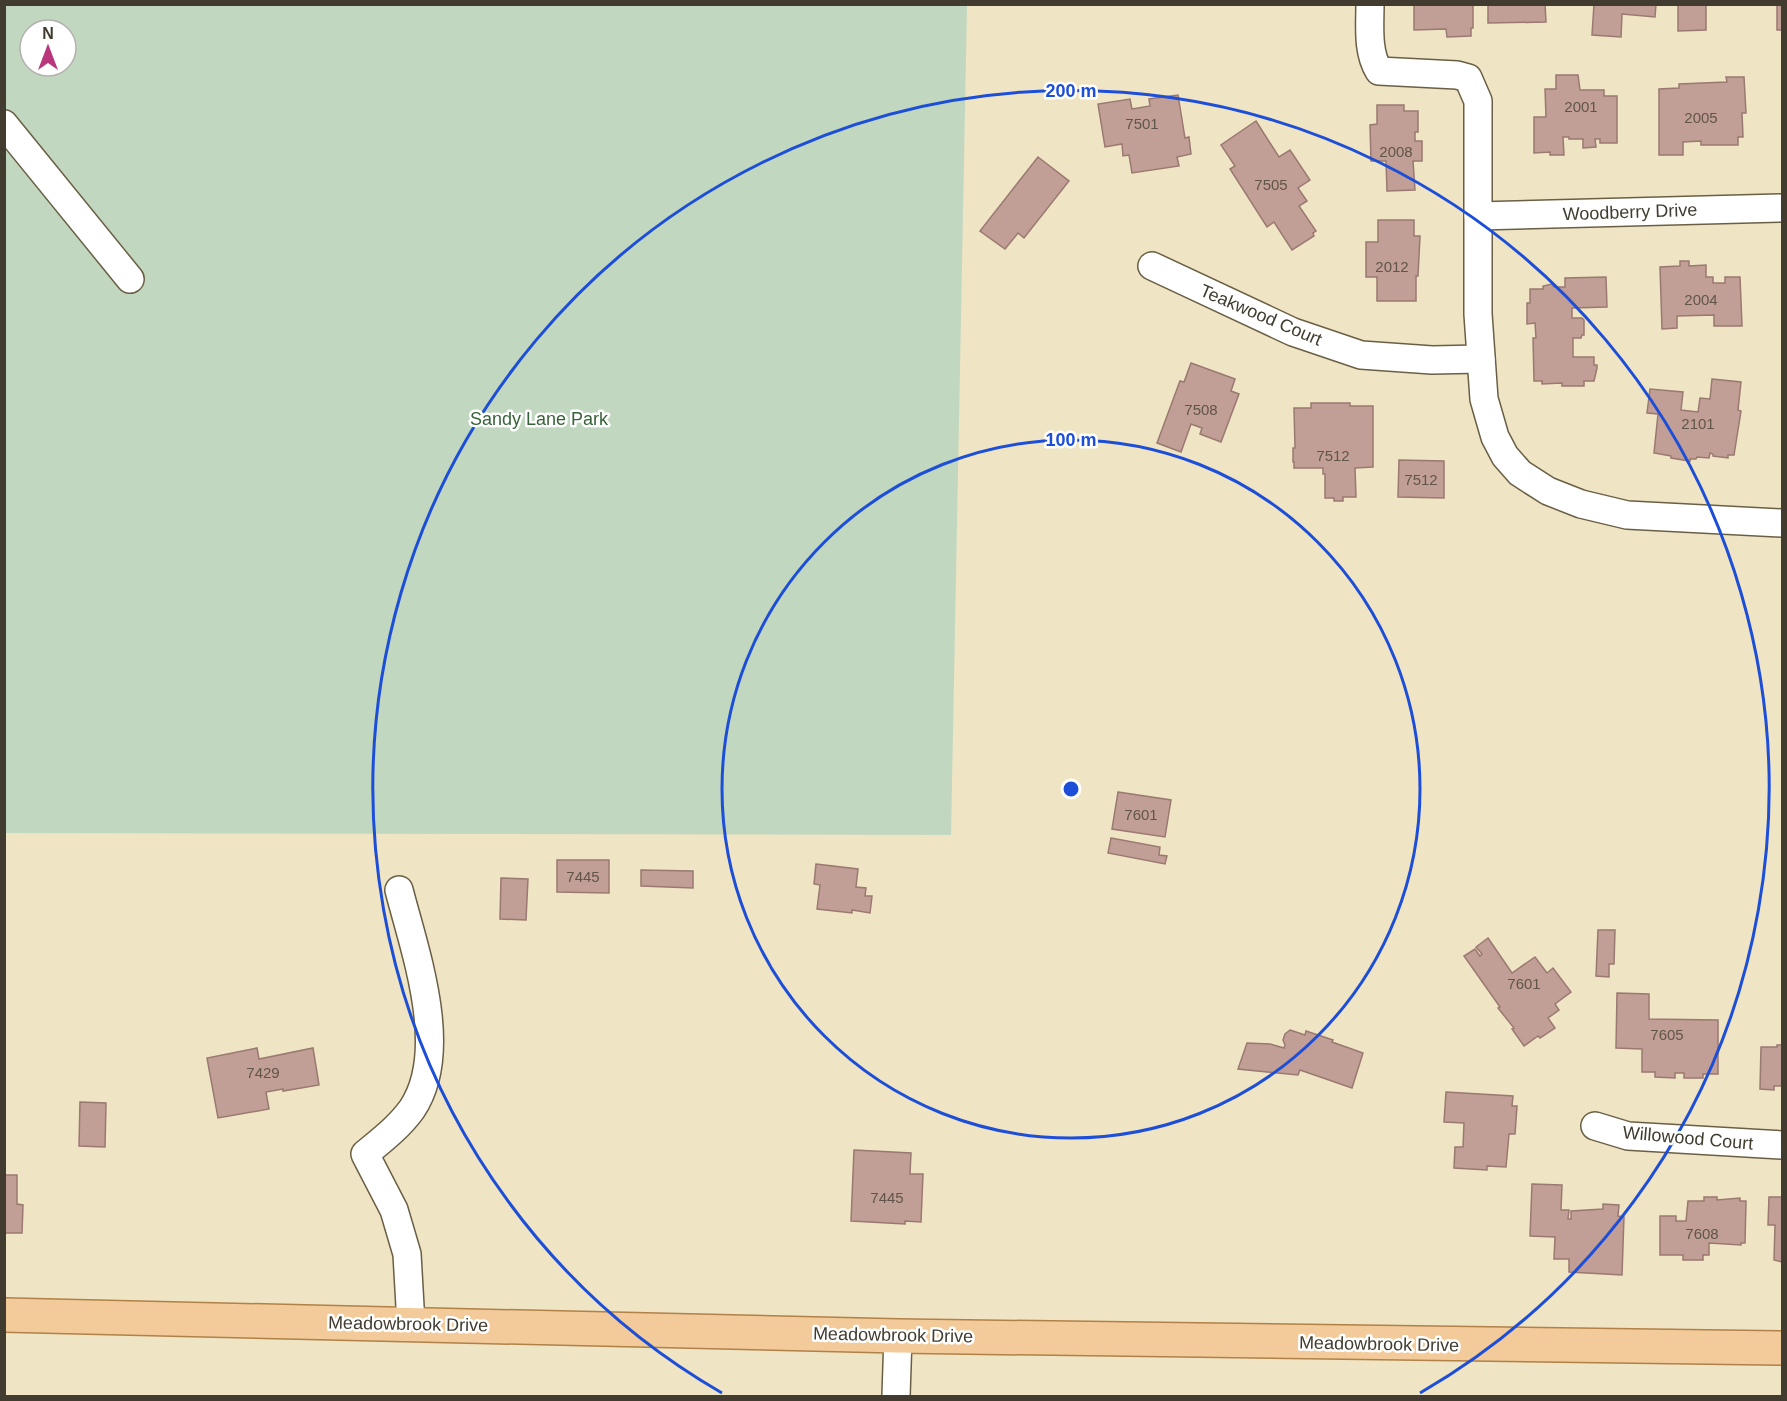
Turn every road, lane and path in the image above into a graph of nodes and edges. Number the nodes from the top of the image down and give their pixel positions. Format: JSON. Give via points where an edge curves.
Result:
{"nodes":[{"id":1,"x":1370,"y":4,"type":"edge"},
{"id":2,"x":4,"y":124,"type":"edge"},
{"id":3,"x":1782,"y":208,"type":"edge"},
{"id":4,"x":1478,"y":216,"type":"junction"},
{"id":5,"x":1152,"y":266,"type":"dead end"},
{"id":6,"x":130,"y":279,"type":"dead end"},
{"id":7,"x":1481,"y":359,"type":"junction"},
{"id":8,"x":1782,"y":523,"type":"edge"},
{"id":9,"x":399,"y":890,"type":"dead end"},
{"id":10,"x":1595,"y":1126,"type":"dead end"},
{"id":11,"x":1782,"y":1145,"type":"edge"},
{"id":12,"x":4,"y":1315,"type":"edge"},
{"id":13,"x":411,"y":1324,"type":"junction"},
{"id":14,"x":898,"y":1336,"type":"junction"},
{"id":15,"x":1782,"y":1348,"type":"edge"},
{"id":16,"x":896,"y":1396,"type":"edge"}],
"edges":[{"from":1,"to":4,"type":"street","via":[[1373,61],[1379,71],[1468,78],[1478,101]]},
{"from":2,"to":6,"type":"street"},
{"from":3,"to":4,"type":"street","name":"Woodberry Drive"},
{"from":4,"to":7,"type":"street"},
{"from":5,"to":7,"type":"street","name":"Teakwood Court","via":[[1293,332],[1361,355]]},
{"from":7,"to":8,"type":"street","via":[[1484,399],[1495,437],[1520,473],[1548,490],[1581,504],[1627,515]]},
{"from":9,"to":13,"type":"street","via":[[426,1001],[429,1051],[424,1084],[413,1108],[398,1127],[365,1154],[394,1210],[407,1254]]},
{"from":10,"to":11,"type":"street","name":"Willowood Court","via":[[1628,1136]]},
{"from":12,"to":13,"type":"main road","name":"Meadowbrook Drive"},
{"from":13,"to":14,"type":"main road","name":"Meadowbrook Drive"},
{"from":14,"to":15,"type":"main road","name":"Meadowbrook Drive"},
{"from":14,"to":16,"type":"street"}]}
